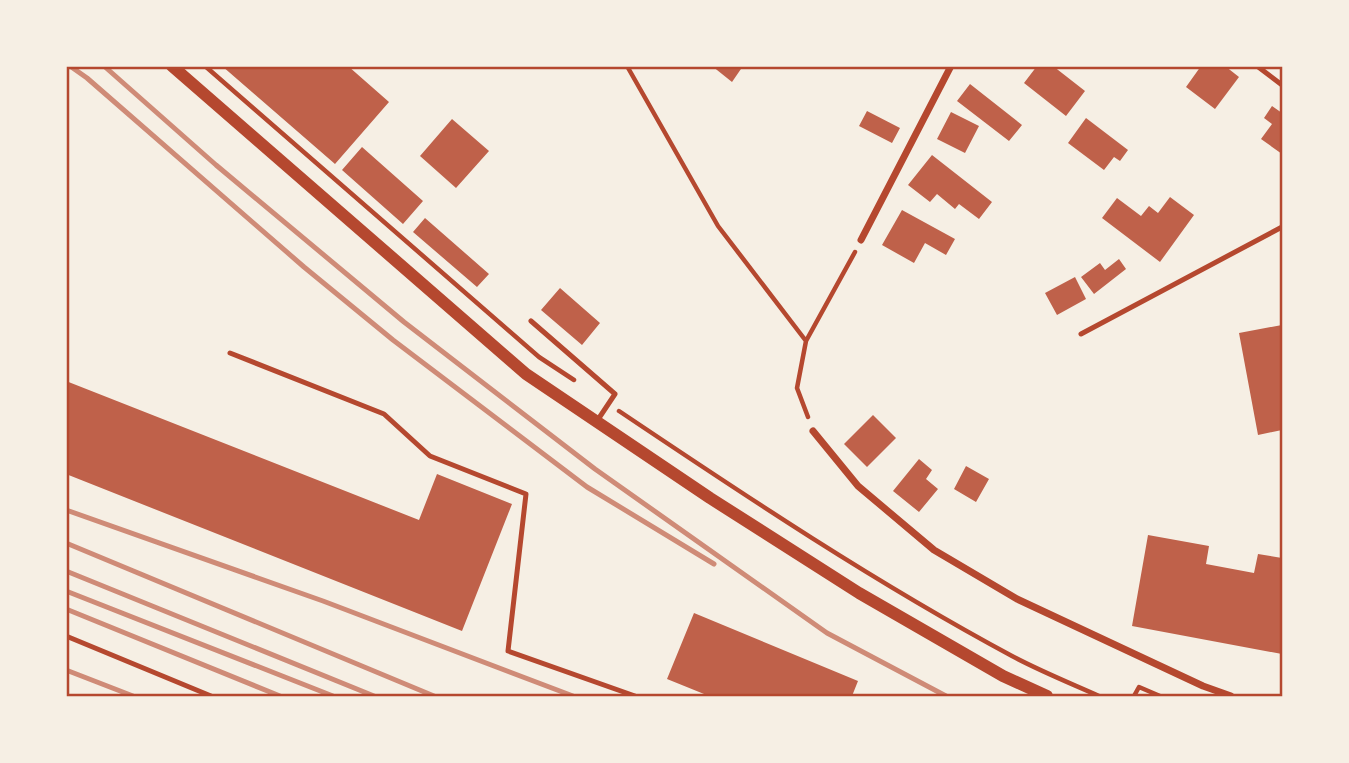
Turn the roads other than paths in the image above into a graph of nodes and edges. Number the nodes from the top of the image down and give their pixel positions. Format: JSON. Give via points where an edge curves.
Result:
{"nodes":[{"id":1,"x":951,"y":66,"type":"edge"},
{"id":2,"x":1257,"y":66,"type":"edge"},
{"id":3,"x":175,"y":68,"type":"edge"},
{"id":4,"x":1283,"y":85,"type":"edge"},
{"id":5,"x":1283,"y":227,"type":"edge"},
{"id":6,"x":861,"y":240,"type":"road end"},
{"id":7,"x":531,"y":321,"type":"dead end"},
{"id":8,"x":1081,"y":334,"type":"dead end"},
{"id":9,"x":230,"y":353,"type":"dead end"},
{"id":10,"x":597,"y":422,"type":"junction"},
{"id":11,"x":813,"y":431,"type":"road end"},
{"id":12,"x":66,"y":636,"type":"edge"},
{"id":13,"x":626,"y":695,"type":"edge"},
{"id":14,"x":211,"y":696,"type":"edge"},
{"id":15,"x":635,"y":696,"type":"edge"},
{"id":16,"x":1047,"y":696,"type":"edge"},
{"id":17,"x":1231,"y":696,"type":"edge"}],
"edges":[{"from":1,"to":6,"type":"street"},
{"from":2,"to":4,"type":"lane"},
{"from":3,"to":10,"type":"street","via":[[526,374]]},
{"from":5,"to":8,"type":"lane"},
{"from":7,"to":10,"type":"lane","via":[[615,394]]},
{"from":9,"to":13,"type":"lane","via":[[384,414],[430,456],[526,494],[508,651]]},
{"from":10,"to":16,"type":"street","via":[[859,593],[1003,676]]},
{"from":11,"to":17,"type":"street","via":[[858,486],[934,550],[1017,599]]},
{"from":12,"to":14,"type":"lane"},
{"from":13,"to":15,"type":"lane"}]}
